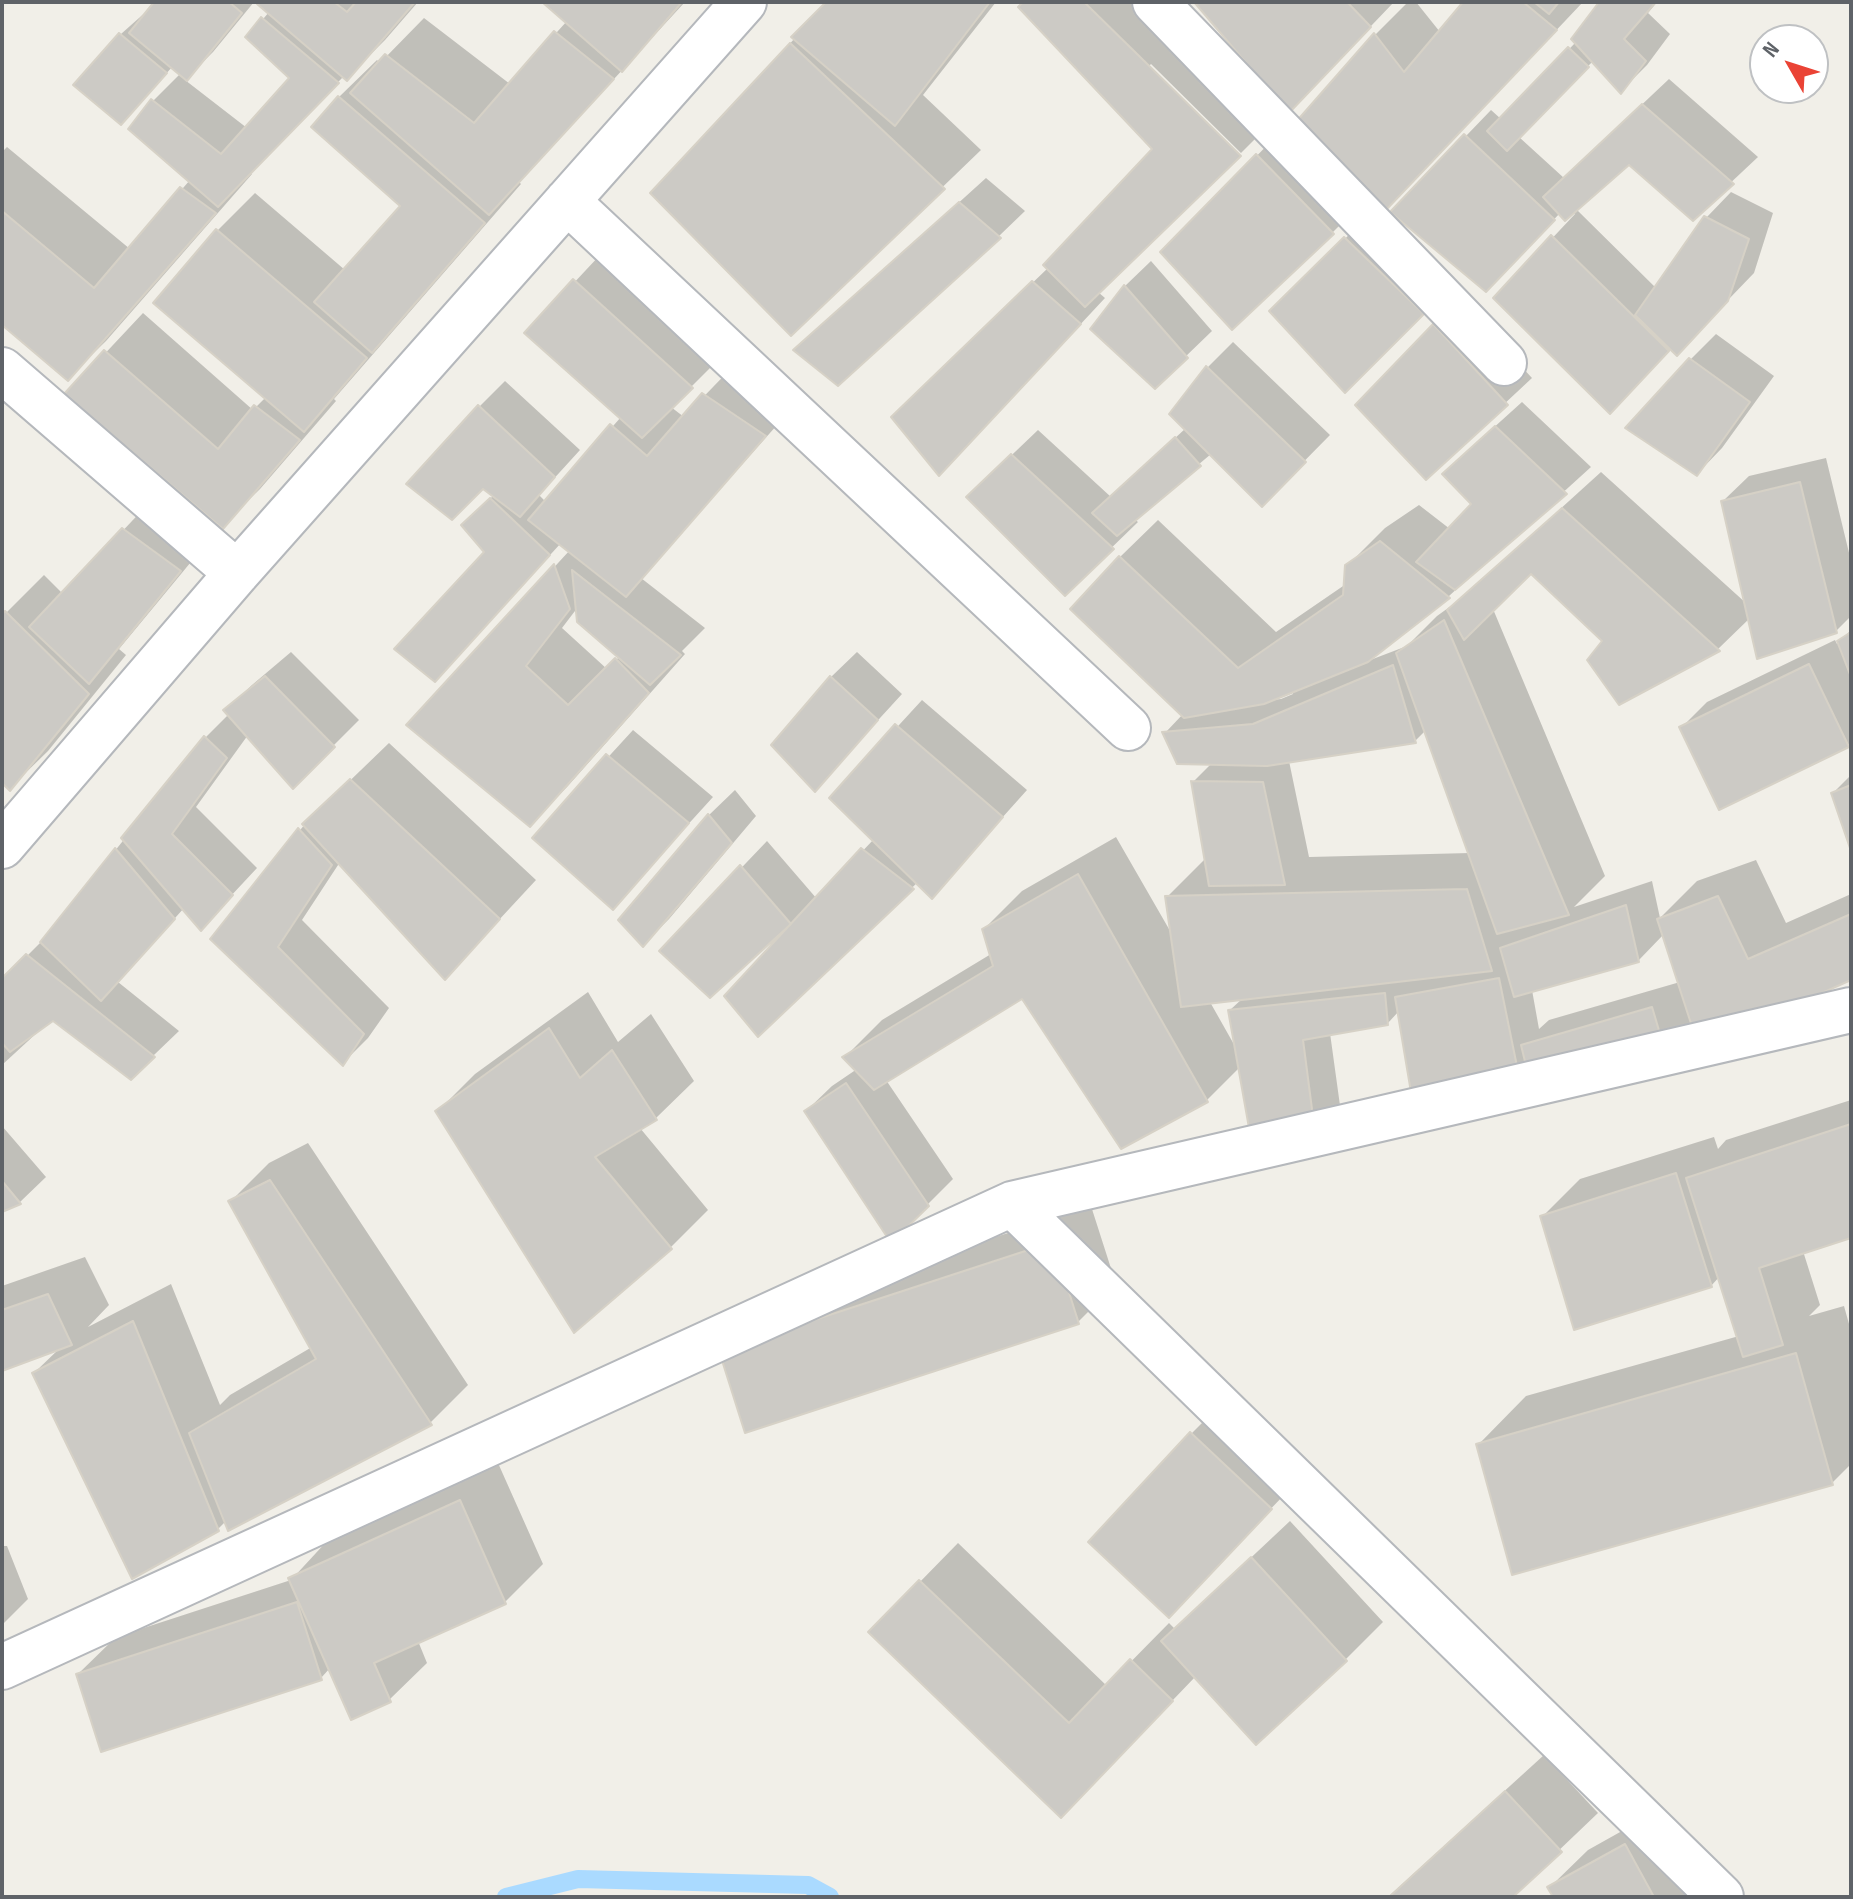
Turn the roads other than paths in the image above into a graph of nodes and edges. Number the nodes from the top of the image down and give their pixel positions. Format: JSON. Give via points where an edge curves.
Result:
{"nodes":[{"id":1,"x":744,"y":2,"type":"edge"},
{"id":2,"x":1155,"y":2,"type":"edge"},
{"id":3,"x":567,"y":201,"type":"junction"},
{"id":4,"x":1504,"y":363,"type":"dead end"},
{"id":5,"x":2,"y":370,"type":"edge"},
{"id":6,"x":237,"y":573,"type":"junction"},
{"id":7,"x":1128,"y":728,"type":"dead end"},
{"id":8,"x":2,"y":846,"type":"edge"},
{"id":9,"x":1851,"y":1010,"type":"edge"},
{"id":10,"x":1012,"y":1204,"type":"junction"},
{"id":11,"x":2,"y":1667,"type":"edge"},
{"id":12,"x":1721,"y":1897,"type":"edge"}],
"edges":[{"from":1,"to":3,"type":"street"},
{"from":2,"to":4,"type":"street"},
{"from":3,"to":6,"type":"street"},
{"from":3,"to":7,"type":"street"},
{"from":5,"to":6,"type":"street"},
{"from":6,"to":8,"type":"street"},
{"from":9,"to":10,"type":"street"},
{"from":10,"to":11,"type":"street"},
{"from":10,"to":12,"type":"street"}]}
